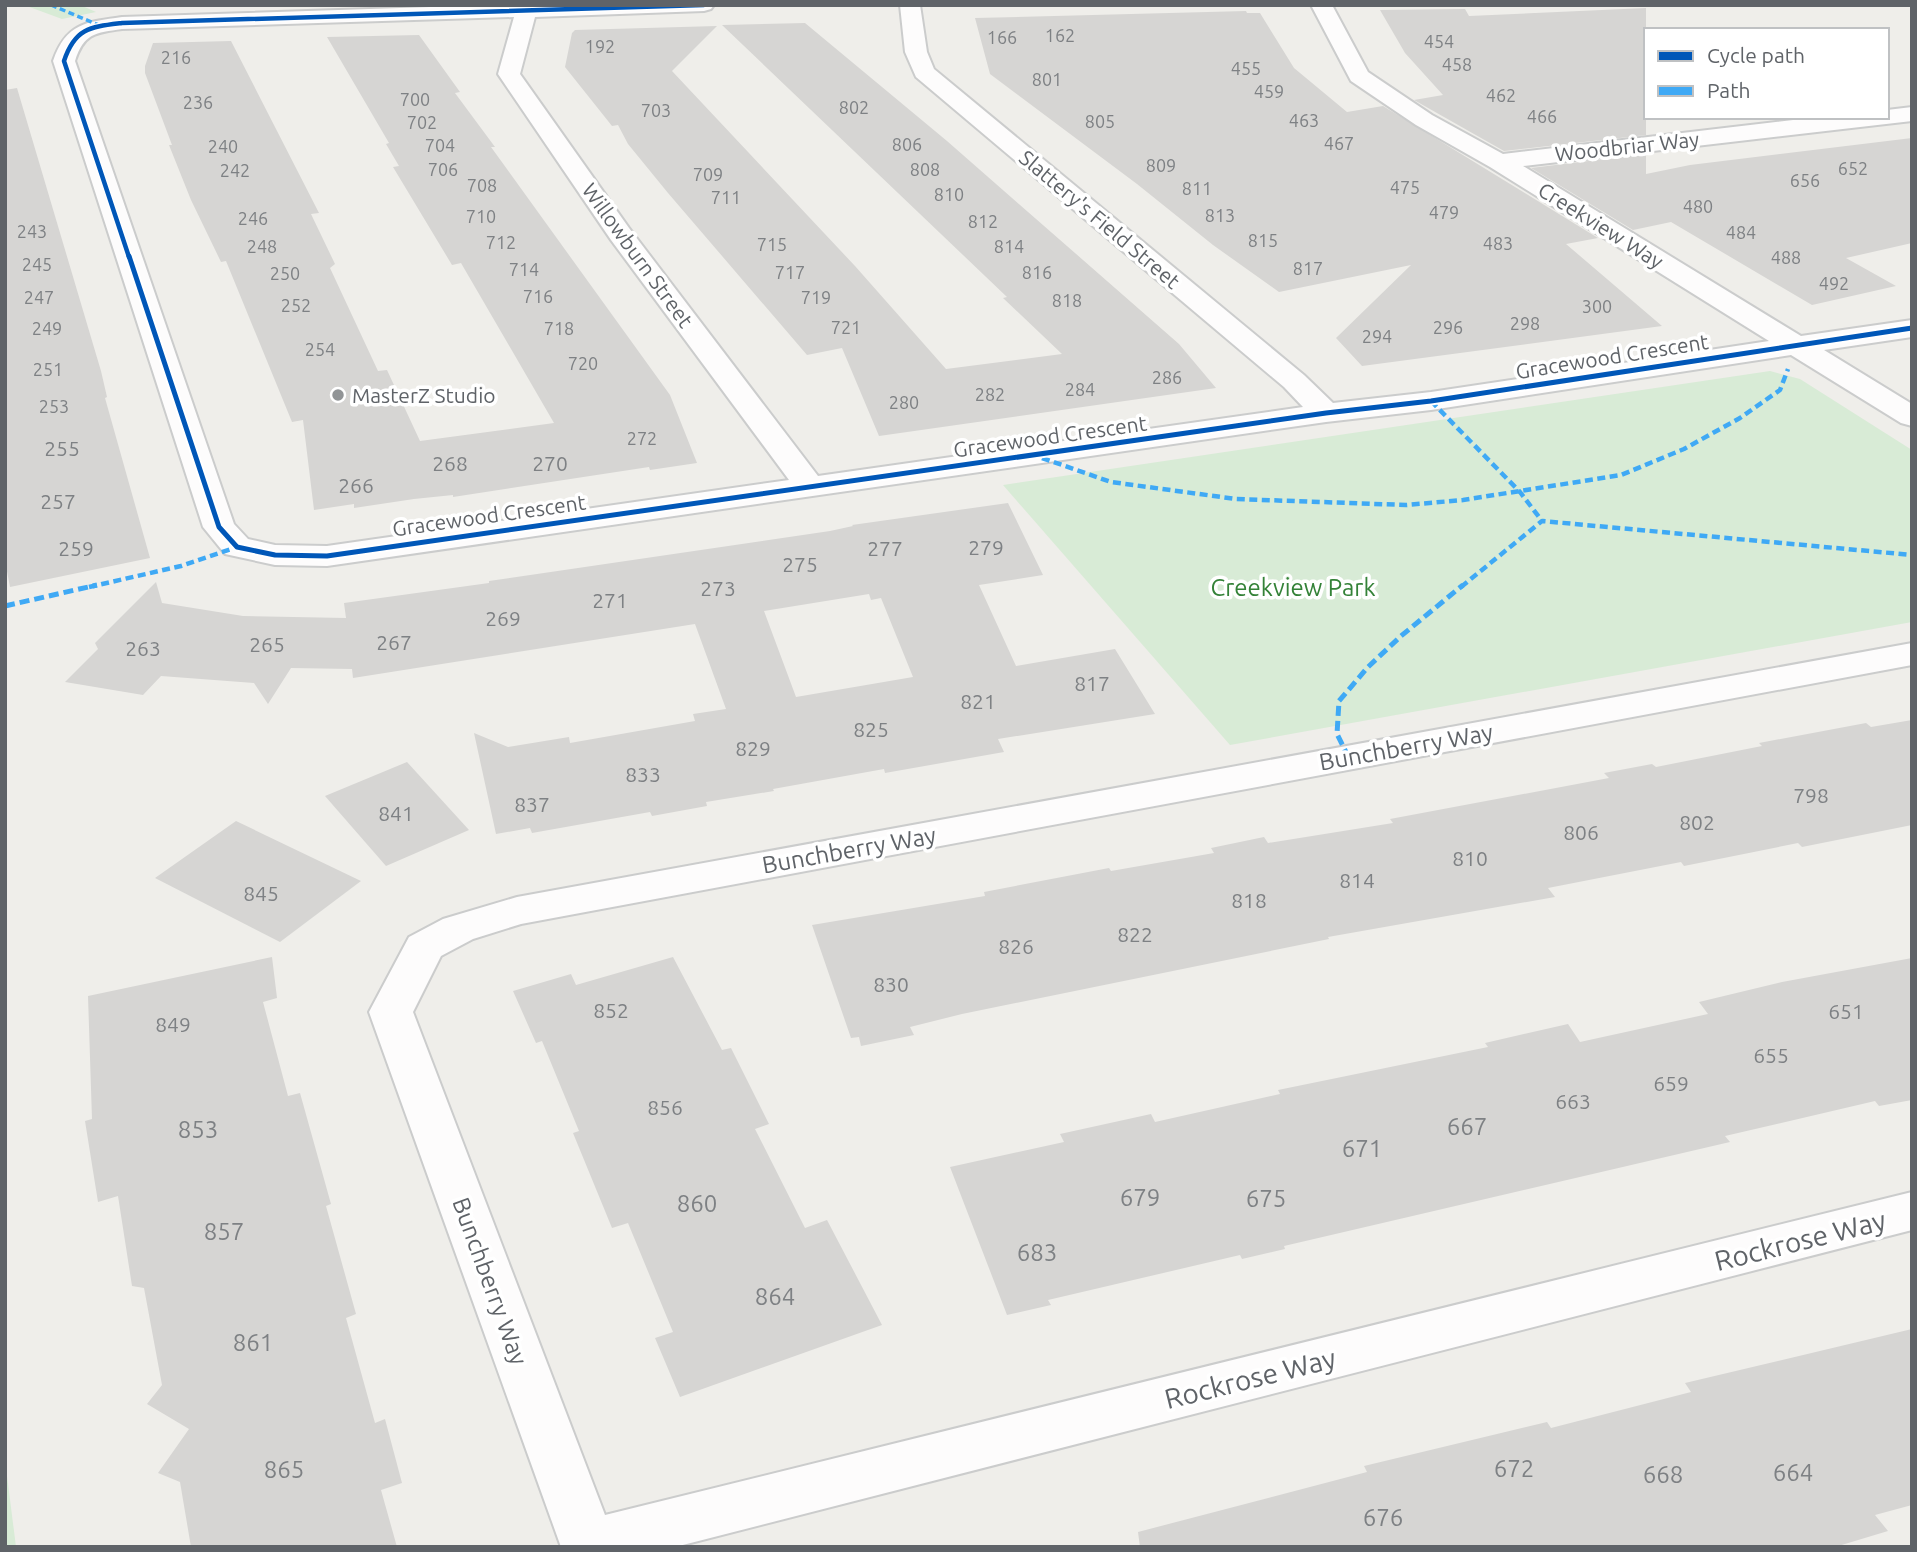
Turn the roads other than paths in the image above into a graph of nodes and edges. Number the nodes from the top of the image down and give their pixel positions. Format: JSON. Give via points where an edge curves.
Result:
{"nodes":[{"id":1,"x":704,"y":5,"type":"edge"},
{"id":2,"x":910,"y":5,"type":"edge"},
{"id":3,"x":1321,"y":5,"type":"edge"},
{"id":4,"x":526,"y":10,"type":"junction"},
{"id":5,"x":1912,"y":114,"type":"edge"},
{"id":6,"x":1889,"y":117,"type":"edge"},
{"id":7,"x":1864,"y":119,"type":"edge"},
{"id":8,"x":1499,"y":162,"type":"junction"},
{"id":9,"x":1912,"y":328,"type":"edge"},
{"id":10,"x":1798,"y":346,"type":"junction"},
{"id":11,"x":1326,"y":413,"type":"junction"},
{"id":12,"x":1912,"y":417,"type":"edge"},
{"id":13,"x":810,"y":487,"type":"junction"},
{"id":14,"x":1912,"y":654,"type":"edge"},
{"id":15,"x":1912,"y":1212,"type":"edge"},
{"id":16,"x":588,"y":1545,"type":"edge"}],
"edges":[{"from":1,"to":4,"type":"street","name":"Gracewood Crescent"},
{"from":2,"to":11,"type":"street","name":"Slattery's Field Street","via":[[916,52],[925,72],[1294,381]]},
{"from":3,"to":8,"type":"street","name":"Creekview Way","via":[[1359,76]]},
{"from":4,"to":13,"type":"street","name":"Willowburn Street","via":[[509,74],[620,234]]},
{"from":4,"to":13,"type":"street","name":"Gracewood Crescent","via":[[122,23],[81,32],[69,41],[64,61],[219,527],[237,547],[275,555],[327,556]]},
{"from":5,"to":6,"type":"street"},
{"from":7,"to":8,"type":"street","name":"Woodbriar Way"},
{"from":8,"to":10,"type":"street","name":"Creekview Way"},
{"from":9,"to":10,"type":"street","name":"Gracewood Crescent"},
{"from":10,"to":11,"type":"street","name":"Gracewood Crescent"},
{"from":10,"to":12,"type":"street","name":"Creekview Way"},
{"from":11,"to":13,"type":"street","name":"Gracewood Crescent"},
{"from":14,"to":16,"type":"street","name":"Bunchberry Way","via":[[517,911],[458,929],[424,947],[391,1012]]},
{"from":15,"to":16,"type":"street","name":"Rockrose Way"}]}
